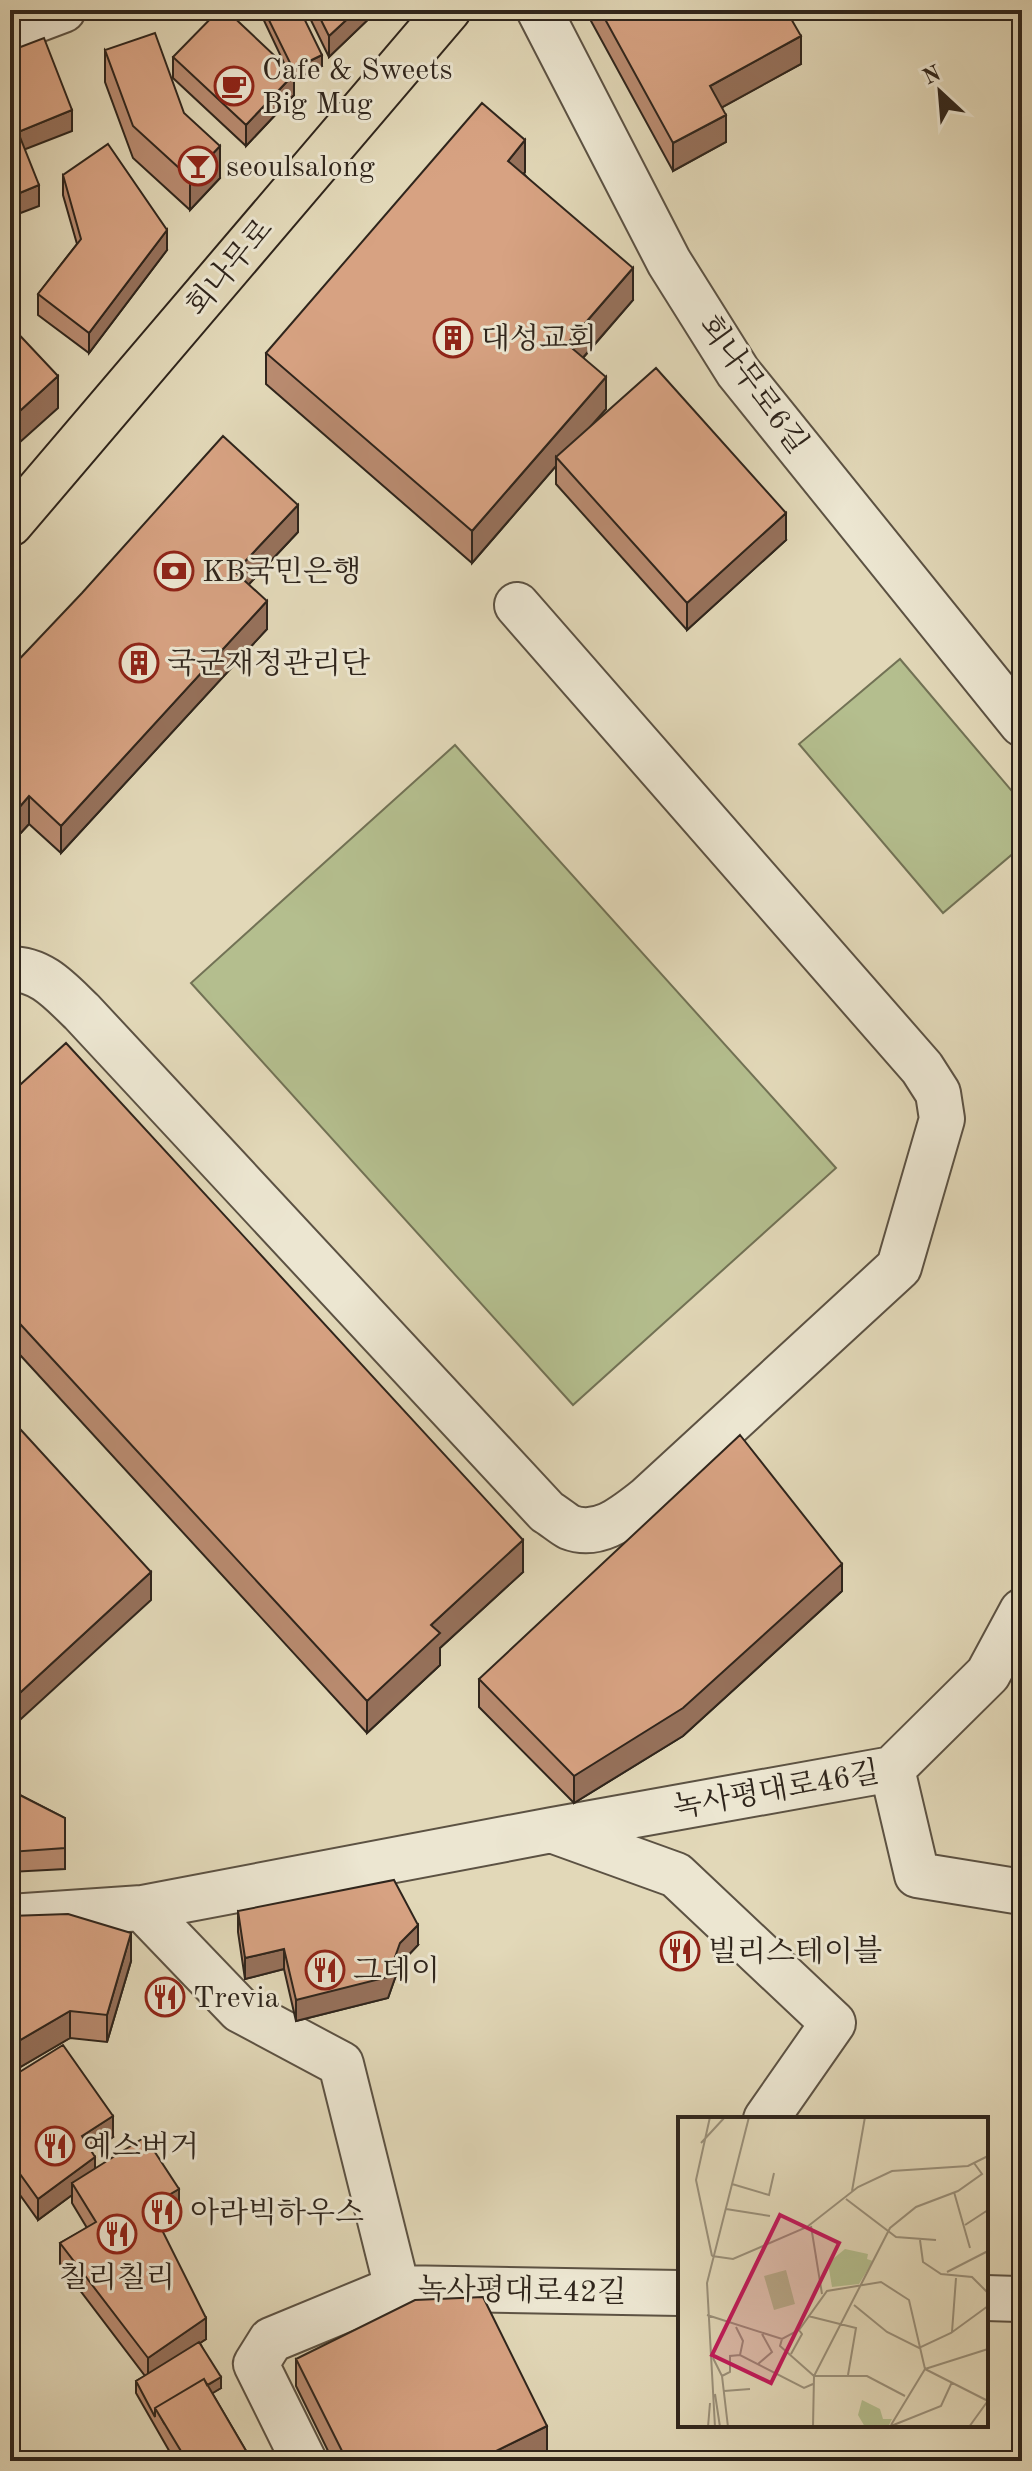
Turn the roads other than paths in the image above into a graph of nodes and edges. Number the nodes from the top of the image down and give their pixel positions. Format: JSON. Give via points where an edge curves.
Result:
{"nodes":[{"id":1,"x":63,"y":10,"type":"edge"},
{"id":2,"x":448,"y":10,"type":"edge"},
{"id":3,"x":539,"y":10,"type":"edge"},
{"id":4,"x":10,"y":30,"type":"edge"},
{"id":5,"x":10,"y":524,"type":"edge"},
{"id":6,"x":517,"y":605,"type":"dead end"},
{"id":7,"x":1022,"y":724,"type":"edge"},
{"id":8,"x":10,"y":969,"type":"edge"},
{"id":9,"x":1022,"y":1611,"type":"edge"},
{"id":10,"x":892,"y":1769,"type":"junction"},
{"id":11,"x":552,"y":1830,"type":"junction"},
{"id":12,"x":1022,"y":1892,"type":"edge"},
{"id":13,"x":142,"y":1908,"type":"junction"},
{"id":14,"x":10,"y":1917,"type":"edge"},
{"id":15,"x":767,"y":2117,"type":"edge"},
{"id":16,"x":397,"y":2288,"type":"junction"},
{"id":17,"x":678,"y":2293,"type":"edge"},
{"id":18,"x":988,"y":2298,"type":"edge"},
{"id":19,"x":1022,"y":2299,"type":"edge"},
{"id":20,"x":304,"y":2461,"type":"edge"}],
"edges":[{"from":1,"to":4,"type":"street"},
{"from":2,"to":5,"type":"main road","name":"회나무로"},
{"from":3,"to":7,"type":"street","name":"회나무로6길","via":[[669,262],[738,372]]},
{"from":6,"to":8,"type":"street","via":[[922,1068],[938,1093],[942,1119],[899,1267],[616,1522],[591,1531],[569,1526],[547,1512],[82,1012],[47,979]]},
{"from":9,"to":10,"type":"street","name":"녹사평대로46길","via":[[988,1674]]},
{"from":10,"to":11,"type":"street","name":"녹사평대로46길"},
{"from":10,"to":12,"type":"street","via":[[917,1875]]},
{"from":11,"to":13,"type":"street","name":"녹사평대로46길"},
{"from":11,"to":15,"type":"street","via":[[676,1875],[833,2023]]},
{"from":13,"to":14,"type":"street","name":"녹사평대로46길"},
{"from":13,"to":16,"type":"street","via":[[240,2010],[341,2064]]},
{"from":16,"to":17,"type":"street","name":"녹사평대로42길"},
{"from":16,"to":20,"type":"street","name":"녹사평대로42길","via":[[271,2340],[256,2364]]},
{"from":18,"to":19,"type":"street"}]}
